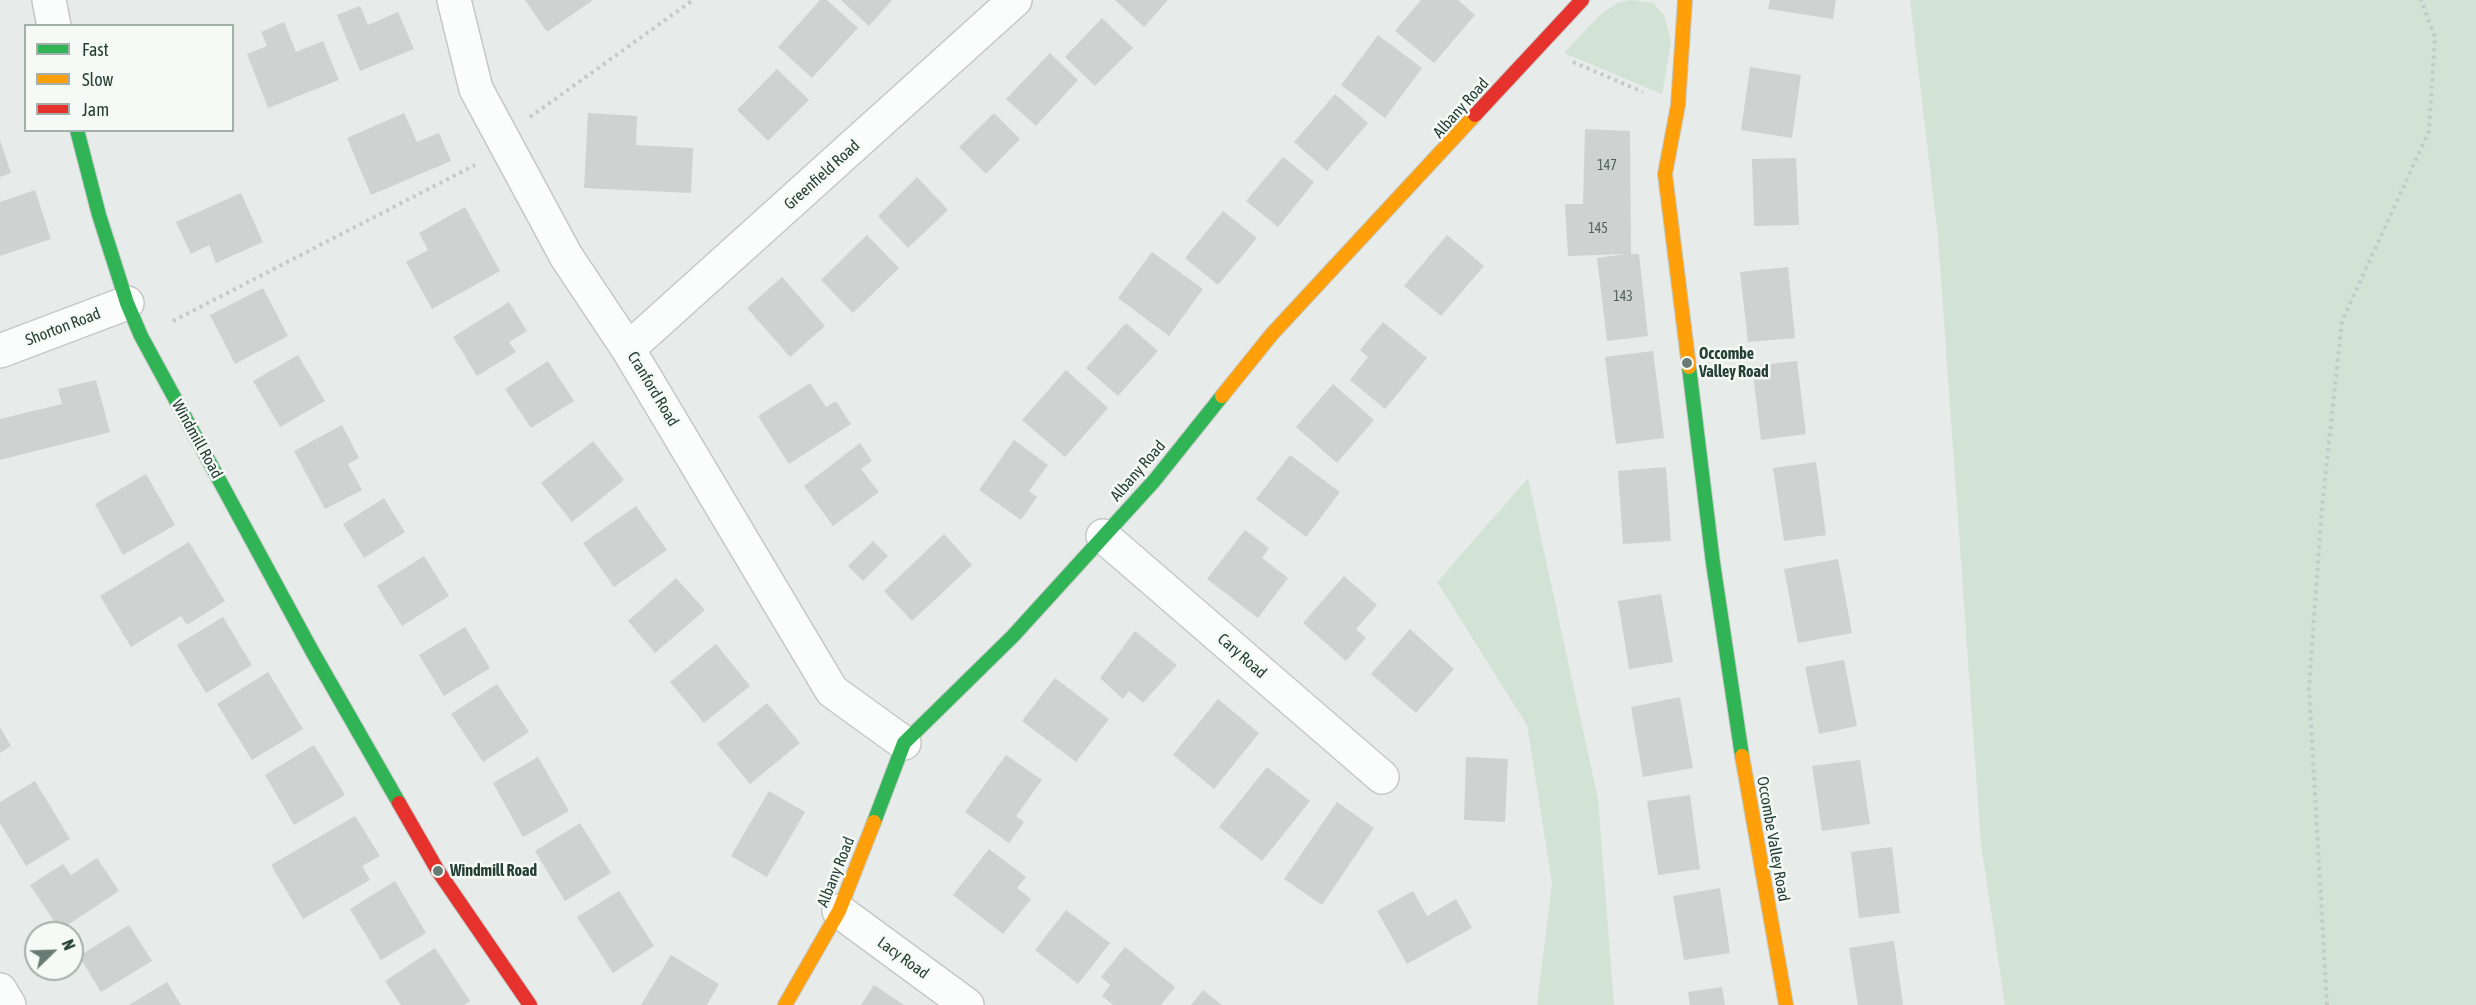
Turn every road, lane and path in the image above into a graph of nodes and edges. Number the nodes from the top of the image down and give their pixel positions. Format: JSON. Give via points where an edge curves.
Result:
{"nodes":[{"id":1,"x":49,"y":0,"type":"edge"},
{"id":2,"x":454,"y":0,"type":"edge"},
{"id":3,"x":693,"y":0,"type":"edge"},
{"id":4,"x":1015,"y":0,"type":"edge"},
{"id":5,"x":1582,"y":0,"type":"edge"},
{"id":6,"x":1685,"y":0,"type":"edge"},
{"id":7,"x":2421,"y":0,"type":"edge"},
{"id":8,"x":54,"y":24,"type":"edge"},
{"id":9,"x":1574,"y":63,"type":"dead end"},
{"id":10,"x":1650,"y":95,"type":"dead end"},
{"id":11,"x":78,"y":132,"type":"edge"},
{"id":12,"x":501,"y":138,"type":"junction"},
{"id":13,"x":127,"y":303,"type":"junction"},
{"id":14,"x":141,"y":336,"type":"junction"},
{"id":15,"x":628,"y":349,"type":"junction"},
{"id":16,"x":0,"y":351,"type":"edge"},
{"id":17,"x":1102,"y":536,"type":"junction"},
{"id":18,"x":904,"y":743,"type":"junction"},
{"id":19,"x":1382,"y":777,"type":"dead end"},
{"id":20,"x":839,"y":912,"type":"junction"},
{"id":21,"x":0,"y":990,"type":"edge"},
{"id":22,"x":9,"y":1005,"type":"edge"},
{"id":23,"x":530,"y":1005,"type":"edge"},
{"id":24,"x":785,"y":1005,"type":"edge"},
{"id":25,"x":967,"y":1005,"type":"edge"},
{"id":26,"x":1786,"y":1005,"type":"edge"},
{"id":27,"x":2327,"y":1005,"type":"edge"}],
"edges":[{"from":1,"to":8,"type":"street"},
{"from":2,"to":12,"type":"street","name":"Cranford Road","via":[[476,89]]},
{"from":3,"to":12,"type":"path"},
{"from":4,"to":15,"type":"street","name":"Greenfield Road"},
{"from":5,"to":17,"type":"street","name":"Albany Road","via":[[1272,334],[1154,481]]},
{"from":6,"to":26,"type":"street","name":"Occombe Valley Road","via":[[1678,105],[1665,174],[1715,575],[1753,829]]},
{"from":7,"to":27,"type":"path","via":[[2436,37],[2429,130],[2342,321],[2322,507],[2309,688]]},
{"from":9,"to":10,"type":"path"},
{"from":11,"to":13,"type":"street","name":"Windmill Road"},
{"from":12,"to":14,"type":"path","via":[[473,168]]},
{"from":12,"to":15,"type":"street","name":"Cranford Road","via":[[566,256]]},
{"from":13,"to":14,"type":"street","name":"Windmill Road"},
{"from":13,"to":16,"type":"street","name":"Shorton Road"},
{"from":14,"to":23,"type":"street","name":"Windmill Road","via":[[312,651],[438,871]]},
{"from":15,"to":18,"type":"street","name":"Cranford Road","via":[[832,691]]},
{"from":17,"to":18,"type":"street","name":"Albany Road","via":[[1013,636]]},
{"from":17,"to":19,"type":"street","name":"Cary Road"},
{"from":18,"to":20,"type":"street","name":"Albany Road"},
{"from":20,"to":24,"type":"street","name":"Albany Road"},
{"from":20,"to":25,"type":"street","name":"Lacy Road"},
{"from":21,"to":22,"type":"street"}]}
